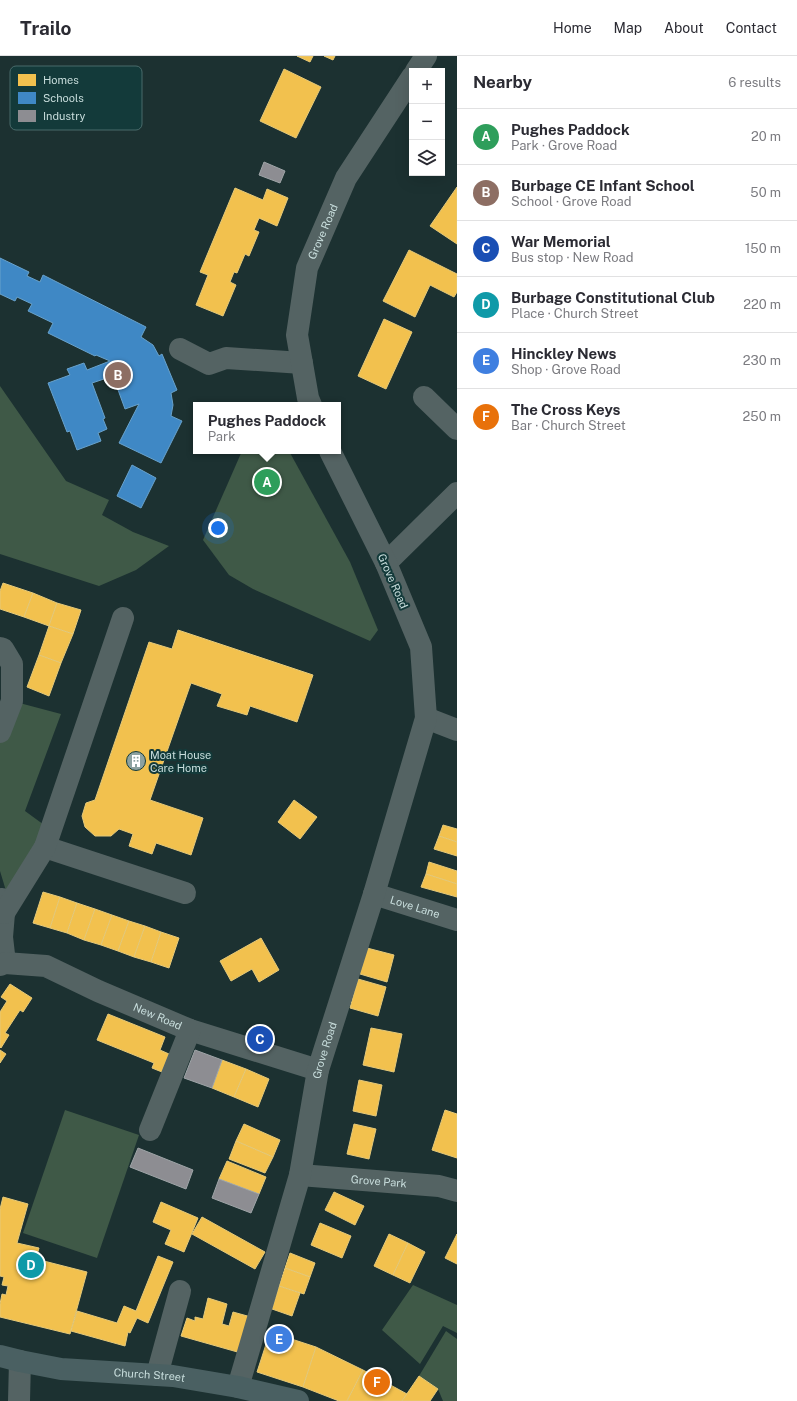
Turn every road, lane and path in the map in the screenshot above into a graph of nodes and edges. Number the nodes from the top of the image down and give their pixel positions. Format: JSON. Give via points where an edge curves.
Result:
{"nodes":[{"id":1,"x":426,"y":56,"type":"edge"},
{"id":2,"x":418,"y":68,"type":"edge"},
{"id":3,"x":409,"y":82,"type":"edge"},
{"id":4,"x":180,"y":349,"type":"dead end"},
{"id":5,"x":302,"y":363,"type":"junction"},
{"id":6,"x":424,"y":397,"type":"dead end"},
{"id":7,"x":310,"y":402,"type":"edge"},
{"id":8,"x":457,"y":429,"type":"edge"},
{"id":9,"x":332,"y":454,"type":"edge"},
{"id":10,"x":457,"y":494,"type":"edge"},
{"id":11,"x":386,"y":563,"type":"junction"},
{"id":12,"x":123,"y":618,"type":"dead end"},
{"id":13,"x":0,"y":648,"type":"edge"},
{"id":14,"x":426,"y":718,"type":"junction"},
{"id":15,"x":457,"y":730,"type":"edge"},
{"id":16,"x":0,"y":732,"type":"edge"},
{"id":17,"x":45,"y":847,"type":"junction"},
{"id":18,"x":0,"y":891,"type":"edge"},
{"id":19,"x":186,"y":893,"type":"dead end"},
{"id":20,"x":374,"y":894,"type":"junction"},
{"id":21,"x":4,"y":913,"type":"junction"},
{"id":22,"x":457,"y":920,"type":"edge"},
{"id":23,"x":2,"y":964,"type":"edge"},
{"id":24,"x":190,"y":1030,"type":"junction"},
{"id":25,"x":318,"y":1070,"type":"junction"},
{"id":26,"x":150,"y":1130,"type":"dead end"},
{"id":27,"x":300,"y":1175,"type":"junction"},
{"id":28,"x":457,"y":1191,"type":"edge"},
{"id":29,"x":180,"y":1291,"type":"dead end"},
{"id":30,"x":10,"y":1359,"type":"edge"},
{"id":31,"x":157,"y":1375,"type":"junction"},
{"id":32,"x":238,"y":1387,"type":"junction"},
{"id":33,"x":19,"y":1401,"type":"edge"},
{"id":34,"x":298,"y":1401,"type":"edge"}],
"edges":[{"from":1,"to":2,"type":"street"},
{"from":3,"to":5,"type":"street","name":"Grove Road","via":[[346,178],[307,268],[297,335]]},
{"from":4,"to":5,"type":"street","via":[[209,364],[226,358]]},
{"from":5,"to":7,"type":"street","name":"Grove Road"},
{"from":6,"to":8,"type":"street"},
{"from":9,"to":11,"type":"street","name":"Grove Road"},
{"from":10,"to":11,"type":"street"},
{"from":11,"to":14,"type":"street","name":"Grove Road","via":[[421,647]]},
{"from":12,"to":17,"type":"street"},
{"from":13,"to":16,"type":"street","via":[[12,664],[12,701]]},
{"from":14,"to":15,"type":"street"},
{"from":14,"to":20,"type":"street","name":"Grove Road"},
{"from":17,"to":19,"type":"street"},
{"from":17,"to":21,"type":"street"},
{"from":18,"to":21,"type":"street"},
{"from":20,"to":22,"type":"street","name":"Love Lane"},
{"from":20,"to":25,"type":"street","name":"Grove Road"},
{"from":21,"to":23,"type":"street"},
{"from":23,"to":24,"type":"street","name":"New Road","via":[[46,966]]},
{"from":24,"to":25,"type":"street","name":"New Road"},
{"from":24,"to":26,"type":"street"},
{"from":25,"to":27,"type":"street","name":"Grove Road"},
{"from":27,"to":28,"type":"street","name":"Grove Park","via":[[439,1186]]},
{"from":27,"to":32,"type":"street","name":"Grove Road"},
{"from":29,"to":31,"type":"street"},
{"from":30,"to":31,"type":"main road","name":"Church Street","via":[[61,1368]]},
{"from":30,"to":33,"type":"street"},
{"from":31,"to":32,"type":"main road","name":"Church Street"},
{"from":32,"to":34,"type":"main road","name":"Church Street"}]}
